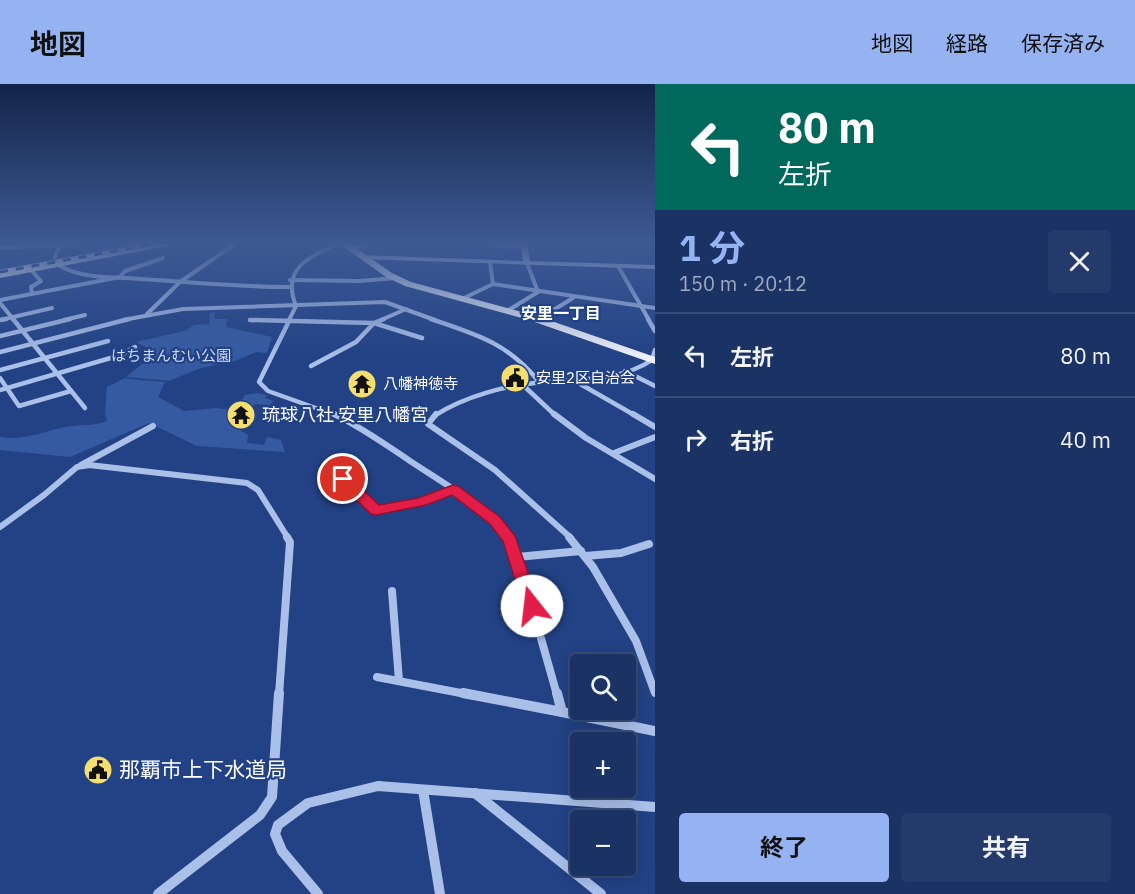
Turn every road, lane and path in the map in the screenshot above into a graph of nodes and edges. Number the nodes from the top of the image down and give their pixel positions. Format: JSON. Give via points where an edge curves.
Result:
{"nodes":[{"id":1,"x":39,"y":282,"type":"edge"},
{"id":2,"x":94,"y":282,"type":"edge"},
{"id":3,"x":180,"y":282,"type":"joint"},
{"id":4,"x":290,"y":282,"type":"edge"},
{"id":5,"x":402,"y":282,"type":"edge"},
{"id":6,"x":493,"y":282,"type":"edge"},
{"id":7,"x":534,"y":282,"type":"edge"},
{"id":8,"x":627,"y":282,"type":"edge"},
{"id":9,"x":493,"y":285,"type":"junction"},
{"id":10,"x":289,"y":287,"type":"junction"},
{"id":11,"x":538,"y":292,"type":"junction"},
{"id":12,"x":32,"y":293,"type":"junction"},
{"id":13,"x":574,"y":297,"type":"junction"},
{"id":14,"x":462,"y":299,"type":"junction"},
{"id":15,"x":0,"y":301,"type":"edge"},
{"id":16,"x":296,"y":306,"type":"junction"},
{"id":17,"x":642,"y":307,"type":"junction"},
{"id":18,"x":52,"y":308,"type":"dead end"},
{"id":19,"x":655,"y":308,"type":"edge"},
{"id":20,"x":407,"y":309,"type":"junction"},
{"id":21,"x":507,"y":311,"type":"junction"},
{"id":22,"x":147,"y":314,"type":"junction"},
{"id":23,"x":85,"y":315,"type":"dead end"},
{"id":24,"x":12,"y":317,"type":"junction"},
{"id":25,"x":0,"y":320,"type":"edge"},
{"id":26,"x":250,"y":320,"type":"dead end"},
{"id":27,"x":537,"y":320,"type":"junction"},
{"id":28,"x":289,"y":321,"type":"junction"},
{"id":29,"x":374,"y":323,"type":"junction"},
{"id":30,"x":22,"y":330,"type":"junction"},
{"id":31,"x":655,"y":331,"type":"edge"},
{"id":32,"x":0,"y":336,"type":"edge"},
{"id":33,"x":422,"y":338,"type":"dead end"},
{"id":34,"x":108,"y":341,"type":"dead end"},
{"id":35,"x":33,"y":344,"type":"junction"},
{"id":36,"x":135,"y":347,"type":"dead end"},
{"id":37,"x":0,"y":352,"type":"edge"},
{"id":38,"x":654,"y":357,"type":"edge"},
{"id":39,"x":45,"y":358,"type":"junction"},
{"id":40,"x":311,"y":366,"type":"dead end"},
{"id":41,"x":0,"y":370,"type":"edge"},
{"id":42,"x":625,"y":371,"type":"junction"},
{"id":43,"x":57,"y":374,"type":"junction"},
{"id":44,"x":0,"y":378,"type":"edge"},
{"id":45,"x":574,"y":381,"type":"junction"},
{"id":46,"x":540,"y":382,"type":"junction"},
{"id":47,"x":655,"y":386,"type":"edge"},
{"id":48,"x":525,"y":387,"type":"junction"},
{"id":49,"x":7,"y":388,"type":"junction"},
{"id":50,"x":0,"y":390,"type":"edge"},
{"id":51,"x":71,"y":391,"type":"junction"},
{"id":52,"x":85,"y":408,"type":"dead end"},
{"id":53,"x":153,"y":426,"type":"dead end"},
{"id":54,"x":655,"y":427,"type":"edge"},
{"id":55,"x":655,"y":437,"type":"edge"},
{"id":56,"x":614,"y":453,"type":"junction"},
{"id":57,"x":81,"y":465,"type":"junction"},
{"id":58,"x":343,"y":479,"type":"dead end"},
{"id":59,"x":655,"y":479,"type":"edge"},
{"id":60,"x":453,"y":489,"type":"junction"},
{"id":61,"x":0,"y":528,"type":"edge"},
{"id":62,"x":649,"y":544,"type":"dead end"},
{"id":63,"x":583,"y":553,"type":"junction"},
{"id":64,"x":517,"y":557,"type":"junction"},
{"id":65,"x":392,"y":591,"type":"dead end"},
{"id":66,"x":377,"y":676,"type":"dead end"},
{"id":67,"x":399,"y":681,"type":"junction"},
{"id":68,"x":655,"y":693,"type":"edge"},
{"id":69,"x":562,"y":712,"type":"junction"},
{"id":70,"x":655,"y":731,"type":"edge"},
{"id":71,"x":423,"y":790,"type":"junction"},
{"id":72,"x":475,"y":794,"type":"junction"},
{"id":73,"x":655,"y":807,"type":"edge"},
{"id":74,"x":158,"y":894,"type":"edge"},
{"id":75,"x":318,"y":894,"type":"edge"},
{"id":76,"x":440,"y":894,"type":"edge"},
{"id":77,"x":601,"y":894,"type":"edge"}],
"edges":[{"from":1,"to":12,"type":"street","via":[[31,287]]},
{"from":2,"to":12,"type":"street"},
{"from":3,"to":10,"type":"street"},
{"from":3,"to":22,"type":"street"},
{"from":4,"to":10,"type":"street"},
{"from":5,"to":14,"type":"main road"},
{"from":6,"to":9,"type":"street"},
{"from":7,"to":11,"type":"street"},
{"from":8,"to":17,"type":"street"},
{"from":9,"to":11,"type":"street"},
{"from":9,"to":14,"type":"street"},
{"from":10,"to":16,"type":"street"},
{"from":11,"to":13,"type":"street"},
{"from":11,"to":21,"type":"street"},
{"from":12,"to":15,"type":"street"},
{"from":13,"to":17,"type":"street"},
{"from":13,"to":27,"type":"street"},
{"from":14,"to":21,"type":"main road"},
{"from":15,"to":24,"type":"street"},
{"from":16,"to":20,"type":"street","via":[[385,302]]},
{"from":16,"to":22,"type":"street","via":[[183,309]]},
{"from":16,"to":28,"type":"street"},
{"from":17,"to":19,"type":"street"},
{"from":17,"to":31,"type":"street"},
{"from":18,"to":24,"type":"street"},
{"from":20,"to":29,"type":"street"},
{"from":20,"to":46,"type":"street","via":[[490,340],[524,363]]},
{"from":21,"to":27,"type":"main road"},
{"from":22,"to":35,"type":"street"},
{"from":23,"to":30,"type":"street"},
{"from":24,"to":25,"type":"street"},
{"from":24,"to":30,"type":"street"},
{"from":26,"to":28,"type":"street"},
{"from":27,"to":38,"type":"main road"},
{"from":28,"to":29,"type":"street"},
{"from":28,"to":60,"type":"street","via":[[260,382],[263,388],[353,423]]},
{"from":29,"to":33,"type":"street"},
{"from":29,"to":40,"type":"street","via":[[356,342]]},
{"from":30,"to":32,"type":"street"},
{"from":30,"to":35,"type":"street"},
{"from":34,"to":39,"type":"street"},
{"from":35,"to":37,"type":"street"},
{"from":35,"to":39,"type":"street"},
{"from":36,"to":43,"type":"street"},
{"from":38,"to":42,"type":"street","via":[[643,366]]},
{"from":39,"to":41,"type":"street"},
{"from":39,"to":43,"type":"street"},
{"from":42,"to":45,"type":"street"},
{"from":42,"to":47,"type":"street"},
{"from":43,"to":49,"type":"street"},
{"from":43,"to":51,"type":"street"},
{"from":44,"to":49,"type":"street"},
{"from":45,"to":46,"type":"street"},
{"from":45,"to":54,"type":"street"},
{"from":46,"to":48,"type":"street"},
{"from":48,"to":56,"type":"street","via":[[582,434]]},
{"from":48,"to":63,"type":"street","via":[[449,406],[428,424],[495,470]]},
{"from":49,"to":50,"type":"street"},
{"from":49,"to":51,"type":"street","via":[[19,406]]},
{"from":51,"to":52,"type":"street"},
{"from":53,"to":57,"type":"street"},
{"from":55,"to":56,"type":"street"},
{"from":56,"to":59,"type":"street"},
{"from":57,"to":61,"type":"street"},
{"from":57,"to":74,"type":"street","via":[[247,483],[258,490],[290,542],[272,797],[260,815]]},
{"from":58,"to":60,"type":"street","via":[[376,510],[421,502]]},
{"from":60,"to":64,"type":"street","via":[[495,521]]},
{"from":62,"to":63,"type":"street","via":[[621,553]]},
{"from":63,"to":64,"type":"street"},
{"from":63,"to":68,"type":"street","via":[[636,641]]},
{"from":64,"to":69,"type":"street"},
{"from":65,"to":67,"type":"street"},
{"from":66,"to":67,"type":"street"},
{"from":67,"to":69,"type":"street"},
{"from":69,"to":70,"type":"street"},
{"from":71,"to":72,"type":"street"},
{"from":71,"to":75,"type":"street","via":[[378,786],[308,803],[278,825],[275,834],[282,851]]},
{"from":71,"to":76,"type":"street"},
{"from":72,"to":73,"type":"street"},
{"from":72,"to":77,"type":"street"}]}
